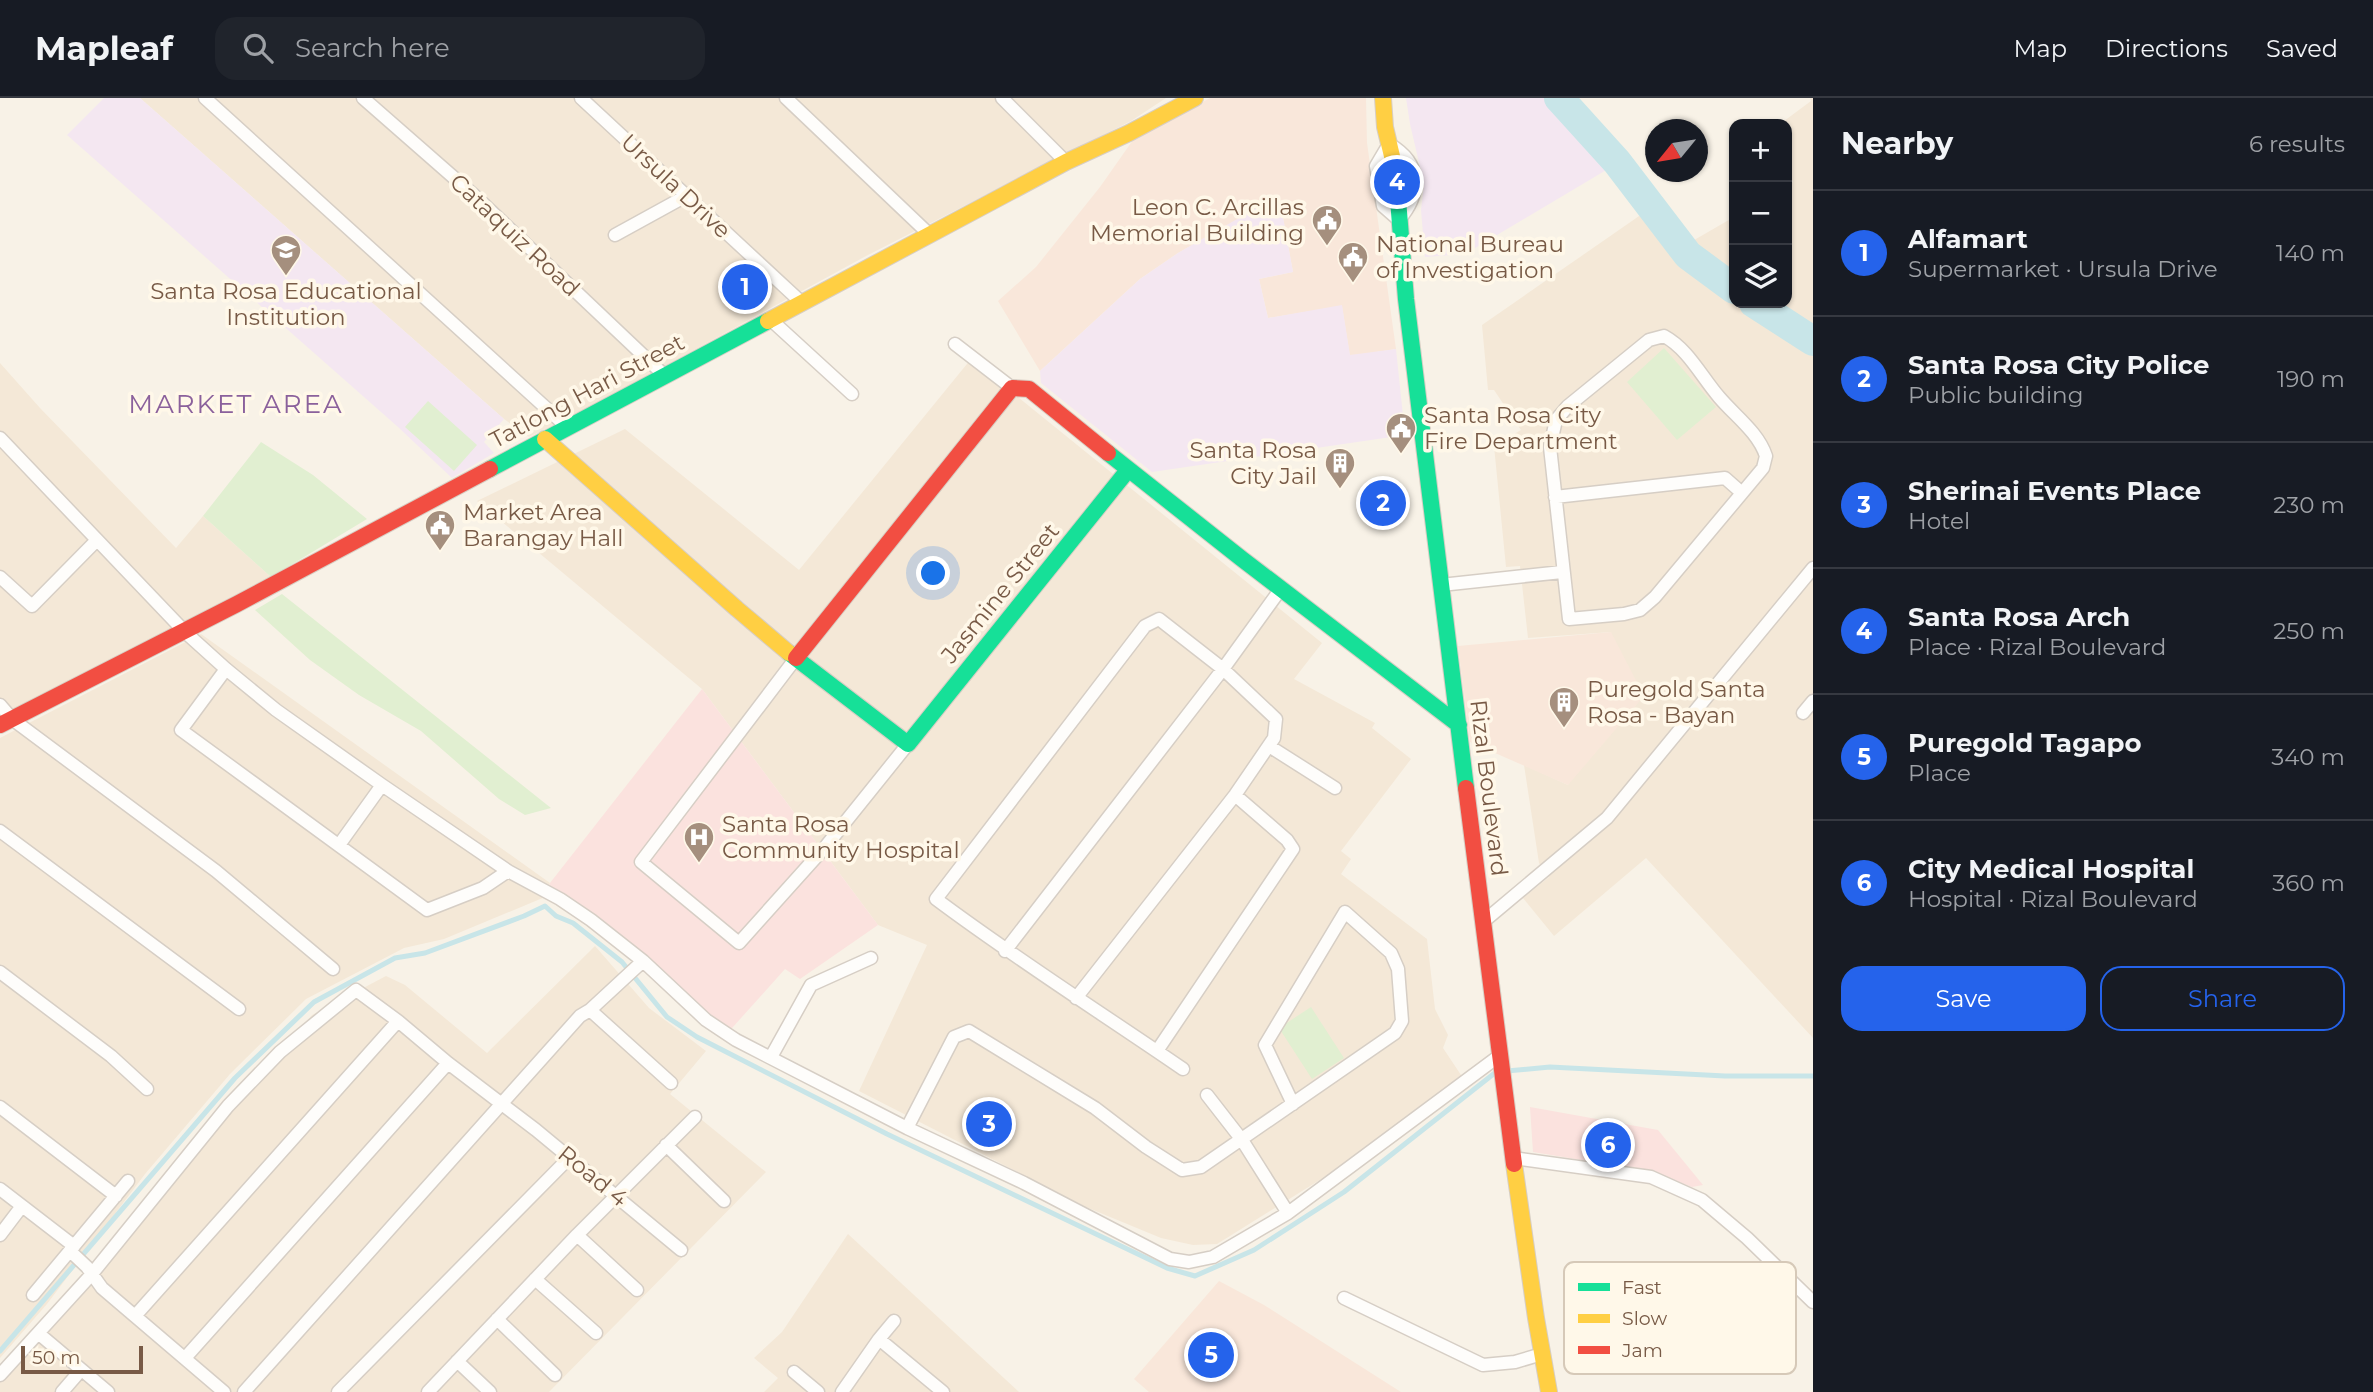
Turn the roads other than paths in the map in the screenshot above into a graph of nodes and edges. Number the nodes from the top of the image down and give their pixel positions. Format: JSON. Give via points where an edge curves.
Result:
{"nodes":[{"id":1,"x":205,"y":98,"type":"edge"},
{"id":2,"x":363,"y":98,"type":"edge"},
{"id":3,"x":581,"y":98,"type":"edge"},
{"id":4,"x":786,"y":98,"type":"edge"},
{"id":5,"x":1002,"y":98,"type":"edge"},
{"id":6,"x":1195,"y":98,"type":"edge"},
{"id":7,"x":1383,"y":98,"type":"edge"},
{"id":8,"x":1172,"y":103,"type":"edge"},
{"id":9,"x":1389,"y":144,"type":"junction"},
{"id":10,"x":1066,"y":162,"type":"junction"},
{"id":11,"x":686,"y":196,"type":"junction"},
{"id":12,"x":1399,"y":220,"type":"junction"},
{"id":13,"x":615,"y":235,"type":"dead end"},
{"id":14,"x":930,"y":235,"type":"junction"},
{"id":15,"x":801,"y":302,"type":"junction"},
{"id":16,"x":770,"y":319,"type":"junction"},
{"id":17,"x":955,"y":344,"type":"dead end"},
{"id":18,"x":665,"y":376,"type":"junction"},
{"id":19,"x":1012,"y":388,"type":"junction"},
{"id":20,"x":852,"y":394,"type":"dead end"},
{"id":21,"x":567,"y":427,"type":"junction"},
{"id":22,"x":0,"y":438,"type":"edge"},
{"id":23,"x":545,"y":439,"type":"junction"},
{"id":24,"x":1128,"y":470,"type":"junction"},
{"id":25,"x":1742,"y":493,"type":"junction"},
{"id":26,"x":1555,"y":497,"type":"junction"},
{"id":27,"x":97,"y":540,"type":"junction"},
{"id":28,"x":1813,"y":568,"type":"edge"},
{"id":29,"x":1562,"y":572,"type":"junction"},
{"id":30,"x":0,"y":578,"type":"edge"},
{"id":31,"x":1441,"y":585,"type":"junction"},
{"id":32,"x":1280,"y":590,"type":"junction"},
{"id":33,"x":185,"y":632,"type":"junction"},
{"id":34,"x":796,"y":658,"type":"junction"},
{"id":35,"x":226,"y":669,"type":"junction"},
{"id":36,"x":1223,"y":669,"type":"junction"},
{"id":37,"x":1813,"y":701,"type":"edge"},
{"id":38,"x":0,"y":705,"type":"edge"},
{"id":39,"x":1803,"y":713,"type":"dead end"},
{"id":40,"x":6,"y":722,"type":"edge"},
{"id":41,"x":1459,"y":725,"type":"junction"},
{"id":42,"x":908,"y":744,"type":"junction"},
{"id":43,"x":1269,"y":746,"type":"junction"},
{"id":44,"x":382,"y":785,"type":"junction"},
{"id":45,"x":1335,"y":788,"type":"dead end"},
{"id":46,"x":1235,"y":795,"type":"junction"},
{"id":47,"x":0,"y":831,"type":"edge"},
{"id":48,"x":339,"y":845,"type":"junction"},
{"id":49,"x":508,"y":871,"type":"junction"},
{"id":50,"x":1483,"y":922,"type":"junction"},
{"id":51,"x":1005,"y":951,"type":"junction"},
{"id":52,"x":872,"y":958,"type":"dead end"},
{"id":53,"x":638,"y":965,"type":"junction"},
{"id":54,"x":332,"y":969,"type":"dead end"},
{"id":55,"x":0,"y":972,"type":"edge"},
{"id":56,"x":1076,"y":998,"type":"junction"},
{"id":57,"x":239,"y":1009,"type":"dead end"},
{"id":58,"x":590,"y":1010,"type":"junction"},
{"id":59,"x":398,"y":1021,"type":"junction"},
{"id":60,"x":1157,"y":1051,"type":"junction"},
{"id":61,"x":771,"y":1057,"type":"junction"},
{"id":62,"x":448,"y":1063,"type":"junction"},
{"id":63,"x":1501,"y":1065,"type":"junction"},
{"id":64,"x":1183,"y":1069,"type":"dead end"},
{"id":65,"x":671,"y":1083,"type":"dead end"},
{"id":66,"x":147,"y":1089,"type":"dead end"},
{"id":67,"x":1207,"y":1096,"type":"dead end"},
{"id":68,"x":504,"y":1104,"type":"junction"},
{"id":69,"x":1293,"y":1104,"type":"junction"},
{"id":70,"x":0,"y":1107,"type":"edge"},
{"id":71,"x":695,"y":1117,"type":"dead end"},
{"id":72,"x":907,"y":1128,"type":"junction"},
{"id":73,"x":1242,"y":1140,"type":"junction"},
{"id":74,"x":666,"y":1145,"type":"junction"},
{"id":75,"x":570,"y":1157,"type":"junction"},
{"id":76,"x":1513,"y":1158,"type":"junction"},
{"id":77,"x":128,"y":1181,"type":"dead end"},
{"id":78,"x":0,"y":1189,"type":"edge"},
{"id":79,"x":617,"y":1195,"type":"junction"},
{"id":80,"x":116,"y":1196,"type":"junction"},
{"id":81,"x":724,"y":1200,"type":"dead end"},
{"id":82,"x":22,"y":1206,"type":"junction"},
{"id":83,"x":1288,"y":1213,"type":"junction"},
{"id":84,"x":0,"y":1235,"type":"edge"},
{"id":85,"x":577,"y":1235,"type":"junction"},
{"id":86,"x":681,"y":1250,"type":"dead end"},
{"id":87,"x":73,"y":1251,"type":"junction"},
{"id":88,"x":1772,"y":1262,"type":"edge"},
{"id":89,"x":89,"y":1271,"type":"junction"},
{"id":90,"x":535,"y":1279,"type":"junction"},
{"id":91,"x":1796,"y":1286,"type":"edge"},
{"id":92,"x":638,"y":1290,"type":"dead end"},
{"id":93,"x":33,"y":1295,"type":"dead end"},
{"id":94,"x":1344,"y":1298,"type":"dead end"},
{"id":95,"x":1813,"y":1302,"type":"edge"},
{"id":96,"x":135,"y":1316,"type":"junction"},
{"id":97,"x":497,"y":1319,"type":"junction"},
{"id":98,"x":894,"y":1321,"type":"dead end"},
{"id":99,"x":38,"y":1333,"type":"junction"},
{"id":100,"x":596,"y":1333,"type":"dead end"},
{"id":101,"x":878,"y":1339,"type":"junction"},
{"id":102,"x":1542,"y":1354,"type":"junction"},
{"id":103,"x":185,"y":1358,"type":"junction"},
{"id":104,"x":457,"y":1361,"type":"junction"},
{"id":105,"x":80,"y":1370,"type":"junction"},
{"id":106,"x":793,"y":1372,"type":"dead end"},
{"id":107,"x":555,"y":1375,"type":"dead end"},
{"id":108,"x":0,"y":1376,"type":"edge"},
{"id":109,"x":62,"y":1392,"type":"edge"},
{"id":110,"x":108,"y":1392,"type":"edge"},
{"id":111,"x":224,"y":1392,"type":"edge"},
{"id":112,"x":244,"y":1392,"type":"edge"},
{"id":113,"x":338,"y":1392,"type":"edge"},
{"id":114,"x":428,"y":1392,"type":"edge"},
{"id":115,"x":490,"y":1392,"type":"edge"},
{"id":116,"x":818,"y":1392,"type":"edge"},
{"id":117,"x":842,"y":1392,"type":"edge"},
{"id":118,"x":943,"y":1392,"type":"edge"},
{"id":119,"x":1549,"y":1392,"type":"edge"}],
"edges":[{"from":1,"to":21,"type":"street"},
{"from":2,"to":18,"type":"street","name":"Cataquiz Road","via":[[476,197]]},
{"from":3,"to":11,"type":"street","name":"Ursula Drive"},
{"from":4,"to":14,"type":"street"},
{"from":5,"to":10,"type":"street"},
{"from":6,"to":8,"type":"street","name":"Tatlong Hari Street"},
{"from":7,"to":9,"type":"street","name":"Rizal Boulevard"},
{"from":8,"to":10,"type":"street","name":"Tatlong Hari Street","via":[[1129,133]]},
{"from":9,"to":12,"type":"street","name":"Rizal Boulevard"},
{"from":9,"to":12,"type":"street","via":[[1376,166],[1383,206]]},
{"from":9,"to":12,"type":"street","via":[[1403,152],[1413,168],[1416,188],[1412,205]]},
{"from":10,"to":14,"type":"street","name":"Tatlong Hari Street"},
{"from":11,"to":13,"type":"street"},
{"from":11,"to":15,"type":"street","name":"Ursula Drive"},
{"from":12,"to":31,"type":"street","name":"Rizal Boulevard"},
{"from":14,"to":15,"type":"street","name":"Tatlong Hari Street"},
{"from":15,"to":16,"type":"street","name":"Tatlong Hari Street"},
{"from":16,"to":18,"type":"street","name":"Tatlong Hari Street"},
{"from":16,"to":20,"type":"street"},
{"from":17,"to":19,"type":"street"},
{"from":18,"to":21,"type":"street","name":"Tatlong Hari Street"},
{"from":19,"to":24,"type":"street","via":[[1029,389]]},
{"from":19,"to":34,"type":"street"},
{"from":21,"to":23,"type":"street","name":"Tatlong Hari Street"},
{"from":22,"to":27,"type":"street"},
{"from":23,"to":33,"type":"street","name":"Tatlong Hari Street"},
{"from":23,"to":34,"type":"street"},
{"from":24,"to":32,"type":"street"},
{"from":24,"to":42,"type":"street","name":"Jasmine Street"},
{"from":25,"to":26,"type":"street","via":[[1725,478]]},
{"from":25,"to":26,"type":"street","via":[[1763,468],[1763,447],[1676,343],[1664,336],[1649,340],[1556,420],[1550,447]]},
{"from":25,"to":29,"type":"street","via":[[1640,610],[1569,619]]},
{"from":26,"to":29,"type":"street"},
{"from":27,"to":30,"type":"street","via":[[32,606]]},
{"from":27,"to":33,"type":"street"},
{"from":28,"to":50,"type":"street","via":[[1607,818]]},
{"from":29,"to":31,"type":"street"},
{"from":31,"to":41,"type":"street","name":"Rizal Boulevard"},
{"from":32,"to":36,"type":"street"},
{"from":32,"to":41,"type":"street"},
{"from":33,"to":35,"type":"street"},
{"from":33,"to":40,"type":"street","name":"Tatlong Hari Street"},
{"from":34,"to":42,"type":"street"},
{"from":34,"to":42,"type":"street","via":[[641,862],[739,943],[826,846]]},
{"from":35,"to":44,"type":"street"},
{"from":35,"to":48,"type":"street","via":[[181,730]]},
{"from":36,"to":43,"type":"street","via":[[1276,719]]},
{"from":36,"to":51,"type":"street"},
{"from":36,"to":51,"type":"street","via":[[1159,619],[1144,626],[936,899]]},
{"from":37,"to":39,"type":"street"},
{"from":38,"to":40,"type":"street"},
{"from":40,"to":54,"type":"street","via":[[216,871]]},
{"from":41,"to":50,"type":"street","name":"Rizal Boulevard"},
{"from":43,"to":45,"type":"street"},
{"from":43,"to":46,"type":"street"},
{"from":44,"to":48,"type":"street"},
{"from":44,"to":49,"type":"street"},
{"from":46,"to":56,"type":"street"},
{"from":46,"to":60,"type":"street","via":[[1293,849]]},
{"from":47,"to":57,"type":"street"},
{"from":48,"to":49,"type":"street","via":[[427,910],[483,888]]},
{"from":49,"to":53,"type":"street","via":[[560,899]]},
{"from":50,"to":63,"type":"street","name":"Rizal Boulevard"},
{"from":51,"to":56,"type":"street"},
{"from":52,"to":61,"type":"street","via":[[811,985]]},
{"from":53,"to":58,"type":"street"},
{"from":53,"to":61,"type":"street","via":[[736,1041]]},
{"from":55,"to":66,"type":"street"},
{"from":56,"to":60,"type":"street"},
{"from":58,"to":65,"type":"street"},
{"from":58,"to":68,"type":"street"},
{"from":59,"to":62,"type":"street","name":"Road 4"},
{"from":59,"to":89,"type":"street","name":"Road 4","via":[[356,990],[310,1025],[228,1106]]},
{"from":59,"to":96,"type":"street"},
{"from":60,"to":64,"type":"street"},
{"from":61,"to":72,"type":"street"},
{"from":62,"to":68,"type":"street","name":"Road 4"},
{"from":62,"to":103,"type":"street"},
{"from":63,"to":76,"type":"street","name":"Rizal Boulevard"},
{"from":63,"to":83,"type":"street"},
{"from":67,"to":73,"type":"street"},
{"from":68,"to":75,"type":"street","name":"Road 4"},
{"from":68,"to":112,"type":"street"},
{"from":69,"to":69,"type":"street","via":[[1265,1045],[1345,912],[1391,953],[1398,969],[1402,1021],[1395,1033]]},
{"from":69,"to":73,"type":"street"},
{"from":70,"to":80,"type":"street"},
{"from":71,"to":74,"type":"street"},
{"from":72,"to":73,"type":"street","via":[[954,1037],[970,1031],[1095,1108],[1182,1170],[1201,1167]]},
{"from":72,"to":83,"type":"street","via":[[1170,1259],[1189,1262],[1213,1256]]},
{"from":73,"to":83,"type":"street"},
{"from":74,"to":79,"type":"street"},
{"from":74,"to":81,"type":"street"},
{"from":75,"to":79,"type":"street","name":"Road 4"},
{"from":75,"to":113,"type":"street"},
{"from":76,"to":88,"type":"street","via":[[1651,1177],[1702,1200]]},
{"from":76,"to":102,"type":"street","name":"Rizal Boulevard"},
{"from":77,"to":80,"type":"street"},
{"from":78,"to":82,"type":"street"},
{"from":79,"to":85,"type":"street"},
{"from":79,"to":86,"type":"street","name":"Road 4"},
{"from":80,"to":87,"type":"street"},
{"from":82,"to":84,"type":"street"},
{"from":82,"to":87,"type":"street"},
{"from":85,"to":90,"type":"street"},
{"from":85,"to":92,"type":"street"},
{"from":87,"to":89,"type":"street"},
{"from":87,"to":93,"type":"street"},
{"from":89,"to":96,"type":"street"},
{"from":89,"to":99,"type":"street"},
{"from":90,"to":97,"type":"street"},
{"from":90,"to":100,"type":"street"},
{"from":91,"to":95,"type":"street"},
{"from":94,"to":102,"type":"street","via":[[1483,1365]]},
{"from":96,"to":103,"type":"street"},
{"from":97,"to":104,"type":"street"},
{"from":97,"to":107,"type":"street"},
{"from":98,"to":101,"type":"street"},
{"from":99,"to":105,"type":"street"},
{"from":99,"to":108,"type":"street"},
{"from":101,"to":117,"type":"street"},
{"from":101,"to":118,"type":"street"},
{"from":102,"to":119,"type":"street","name":"Rizal Boulevard"},
{"from":103,"to":111,"type":"street"},
{"from":104,"to":114,"type":"street"},
{"from":104,"to":115,"type":"street"},
{"from":105,"to":109,"type":"street"},
{"from":105,"to":110,"type":"street"},
{"from":106,"to":116,"type":"street"}]}
